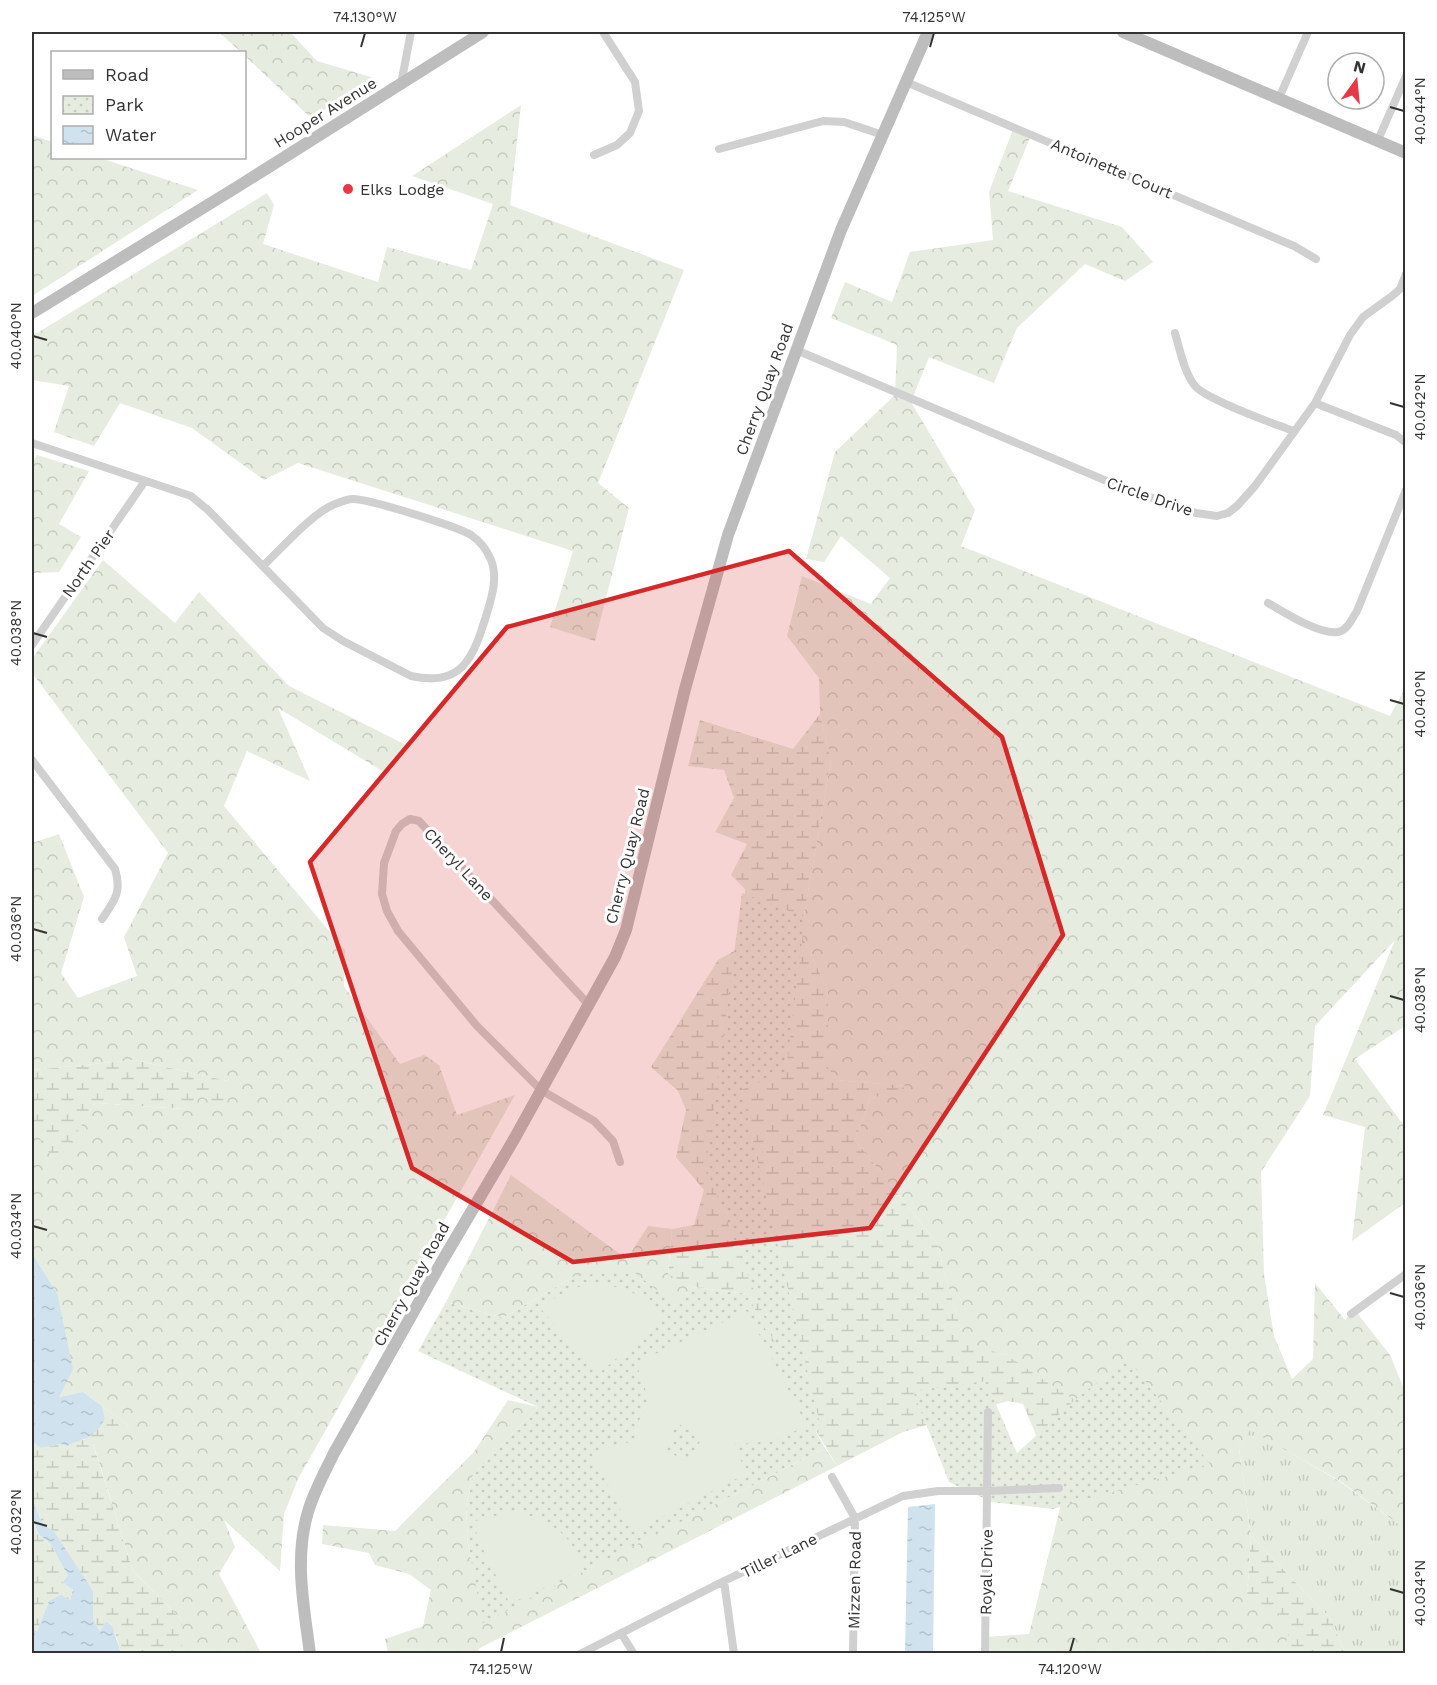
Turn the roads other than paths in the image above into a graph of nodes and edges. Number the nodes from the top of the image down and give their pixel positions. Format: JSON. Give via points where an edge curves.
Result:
{"nodes":[{"id":1,"x":411,"y":32,"type":"edge"},
{"id":2,"x":483,"y":32,"type":"edge"},
{"id":3,"x":603,"y":32,"type":"edge"},
{"id":4,"x":928,"y":32,"type":"edge"},
{"id":5,"x":1123,"y":32,"type":"edge"},
{"id":6,"x":1308,"y":32,"type":"edge"},
{"id":7,"x":1406,"y":76,"type":"edge"},
{"id":8,"x":906,"y":82,"type":"junction"},
{"id":9,"x":401,"y":84,"type":"junction"},
{"id":10,"x":1279,"y":98,"type":"junction"},
{"id":11,"x":883,"y":135,"type":"junction"},
{"id":12,"x":1378,"y":140,"type":"junction"},
{"id":13,"x":719,"y":149,"type":"dead end"},
{"id":14,"x":1406,"y":153,"type":"edge"},
{"id":15,"x":594,"y":155,"type":"dead end"},
{"id":16,"x":1316,"y":259,"type":"dead end"},
{"id":17,"x":1406,"y":274,"type":"edge"},
{"id":18,"x":32,"y":314,"type":"edge"},
{"id":19,"x":1175,"y":333,"type":"dead end"},
{"id":20,"x":796,"y":350,"type":"junction"},
{"id":21,"x":1315,"y":403,"type":"junction"},
{"id":22,"x":1293,"y":431,"type":"junction"},
{"id":23,"x":32,"y":443,"type":"edge"},
{"id":24,"x":1406,"y":443,"type":"edge"},
{"id":25,"x":145,"y":481,"type":"junction"},
{"id":26,"x":1406,"y":490,"type":"edge"},
{"id":27,"x":263,"y":566,"type":"junction"},
{"id":28,"x":1268,"y":603,"type":"dead end"},
{"id":29,"x":32,"y":645,"type":"edge"},
{"id":30,"x":32,"y":760,"type":"edge"},
{"id":31,"x":102,"y":919,"type":"dead end"},
{"id":32,"x":588,"y":1004,"type":"junction"},
{"id":33,"x":541,"y":1090,"type":"junction"},
{"id":34,"x":620,"y":1162,"type":"dead end"},
{"id":35,"x":1404,"y":1279,"type":"edge"},
{"id":36,"x":1351,"y":1314,"type":"dead end"},
{"id":37,"x":988,"y":1412,"type":"dead end"},
{"id":38,"x":832,"y":1477,"type":"dead end"},
{"id":39,"x":1059,"y":1488,"type":"dead end"},
{"id":40,"x":987,"y":1491,"type":"junction"},
{"id":41,"x":855,"y":1518,"type":"junction"},
{"id":42,"x":724,"y":1581,"type":"junction"},
{"id":43,"x":621,"y":1633,"type":"junction"},
{"id":44,"x":310,"y":1653,"type":"edge"},
{"id":45,"x":580,"y":1653,"type":"edge"},
{"id":46,"x":634,"y":1653,"type":"edge"},
{"id":47,"x":734,"y":1653,"type":"edge"},
{"id":48,"x":853,"y":1653,"type":"edge"},
{"id":49,"x":985,"y":1653,"type":"edge"}],
"edges":[{"from":1,"to":9,"type":"street"},
{"from":2,"to":9,"type":"street","name":"Hooper Avenue"},
{"from":3,"to":15,"type":"street","via":[[635,82],[639,111],[630,133],[617,145]]},
{"from":4,"to":8,"type":"street","name":"Cherry Quay Road"},
{"from":5,"to":10,"type":"street"},
{"from":6,"to":10,"type":"street"},
{"from":7,"to":12,"type":"street"},
{"from":8,"to":11,"type":"street","name":"Cherry Quay Road"},
{"from":8,"to":16,"type":"street","name":"Antoinette Court","via":[[1294,246]]},
{"from":9,"to":18,"type":"street","name":"Hooper Avenue"},
{"from":10,"to":12,"type":"street"},
{"from":11,"to":13,"type":"street","via":[[834,120]]},
{"from":11,"to":20,"type":"street","name":"Cherry Quay Road","via":[[841,230]]},
{"from":12,"to":14,"type":"street"},
{"from":17,"to":21,"type":"street","name":"Circle Drive","via":[[1400,289],[1363,317],[1350,335]]},
{"from":19,"to":22,"type":"street","via":[[1195,387]]},
{"from":20,"to":22,"type":"street","name":"Circle Drive","via":[[1121,487],[1196,513],[1217,516],[1238,506]]},
{"from":20,"to":32,"type":"street","name":"Cherry Quay Road","via":[[725,546],[685,689],[626,930]]},
{"from":21,"to":22,"type":"street","name":"Circle Drive"},
{"from":21,"to":24,"type":"street","via":[[1396,435]]},
{"from":23,"to":25,"type":"street"},
{"from":25,"to":27,"type":"street","via":[[191,496]]},
{"from":25,"to":29,"type":"street","name":"North Pier"},
{"from":26,"to":28,"type":"street","via":[[1357,611],[1345,628],[1326,631]]},
{"from":27,"to":27,"type":"street","via":[[319,513],[352,499],[440,523],[471,536],[484,546],[492,562],[494,592],[470,659],[447,676],[422,678],[411,676],[322,628]]},
{"from":30,"to":31,"type":"street","via":[[115,869],[116,898]]},
{"from":32,"to":33,"type":"street","name":"Cherry Quay Road"},
{"from":32,"to":33,"type":"street","name":"Cheryl Lane","via":[[419,821],[410,819],[402,824],[384,863],[382,894],[387,911],[439,982]]},
{"from":33,"to":34,"type":"street","via":[[594,1121],[613,1141]]},
{"from":33,"to":44,"type":"street","name":"Cherry Quay Road","via":[[318,1485],[308,1511],[302,1546],[301,1580]]},
{"from":35,"to":36,"type":"street"},
{"from":37,"to":40,"type":"street"},
{"from":38,"to":41,"type":"street","name":"Mizzen Road"},
{"from":39,"to":40,"type":"street","name":"Tiller Lane"},
{"from":40,"to":41,"type":"street","name":"Tiller Lane","via":[[903,1496]]},
{"from":40,"to":49,"type":"street","name":"Royal Drive"},
{"from":41,"to":42,"type":"street","name":"Tiller Lane"},
{"from":41,"to":48,"type":"street","name":"Mizzen Road"},
{"from":42,"to":43,"type":"street","name":"Tiller Lane"},
{"from":42,"to":47,"type":"street"},
{"from":43,"to":45,"type":"street","name":"Tiller Lane"},
{"from":43,"to":46,"type":"street"}]}
